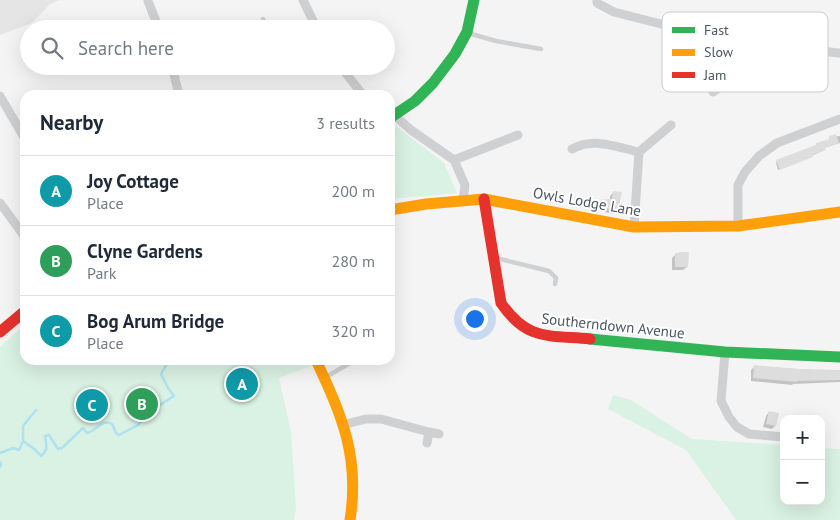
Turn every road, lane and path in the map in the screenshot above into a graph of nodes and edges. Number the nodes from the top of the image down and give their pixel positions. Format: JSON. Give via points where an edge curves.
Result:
{"nodes":[{"id":1,"x":303,"y":0,"type":"edge"},
{"id":2,"x":474,"y":0,"type":"edge"},
{"id":3,"x":597,"y":0,"type":"edge"},
{"id":4,"x":148,"y":1,"type":"dead end"},
{"id":5,"x":155,"y":20,"type":"edge"},
{"id":6,"x":313,"y":20,"type":"edge"},
{"id":7,"x":662,"y":24,"type":"edge"},
{"id":8,"x":467,"y":32,"type":"junction"},
{"id":9,"x":541,"y":49,"type":"dead end"},
{"id":10,"x":174,"y":75,"type":"edge"},
{"id":11,"x":347,"y":75,"type":"edge"},
{"id":12,"x":178,"y":90,"type":"edge"},
{"id":13,"x":360,"y":90,"type":"edge"},
{"id":14,"x":0,"y":96,"type":"edge"},
{"id":15,"x":395,"y":114,"type":"edge"},
{"id":16,"x":395,"y":118,"type":"edge"},
{"id":17,"x":840,"y":119,"type":"edge"},
{"id":18,"x":671,"y":125,"type":"dead end"},
{"id":19,"x":20,"y":130,"type":"edge"},
{"id":20,"x":518,"y":135,"type":"dead end"},
{"id":21,"x":572,"y":149,"type":"dead end"},
{"id":22,"x":639,"y":152,"type":"junction"},
{"id":23,"x":454,"y":160,"type":"junction"},
{"id":24,"x":484,"y":199,"type":"junction"},
{"id":25,"x":463,"y":200,"type":"junction"},
{"id":26,"x":0,"y":203,"type":"edge"},
{"id":27,"x":395,"y":209,"type":"edge"},
{"id":28,"x":840,"y":212,"type":"edge"},
{"id":29,"x":738,"y":226,"type":"junction"},
{"id":30,"x":634,"y":227,"type":"junction"},
{"id":31,"x":20,"y":230,"type":"edge"},
{"id":32,"x":495,"y":258,"type":"junction"},
{"id":33,"x":555,"y":284,"type":"dead end"},
{"id":34,"x":20,"y":315,"type":"edge"},
{"id":35,"x":0,"y":332,"type":"edge"},
{"id":36,"x":725,"y":352,"type":"junction"},
{"id":37,"x":840,"y":357,"type":"edge"},
{"id":38,"x":318,"y":365,"type":"edge"},
{"id":39,"x":347,"y":365,"type":"edge"},
{"id":40,"x":325,"y":378,"type":"junction"},
{"id":41,"x":342,"y":425,"type":"junction"},
{"id":42,"x":429,"y":432,"type":"junction"},
{"id":43,"x":439,"y":434,"type":"dead end"},
{"id":44,"x":780,"y":437,"type":"edge"},
{"id":45,"x":427,"y":443,"type":"dead end"},
{"id":46,"x":350,"y":520,"type":"edge"}],
"edges":[{"from":1,"to":6,"type":"street"},
{"from":2,"to":8,"type":"street"},
{"from":3,"to":7,"type":"street","via":[[614,12]]},
{"from":4,"to":5,"type":"street"},
{"from":8,"to":9,"type":"lane"},
{"from":8,"to":15,"type":"street","via":[[433,83],[415,101]]},
{"from":10,"to":12,"type":"street"},
{"from":11,"to":13,"type":"street"},
{"from":14,"to":19,"type":"street"},
{"from":16,"to":23,"type":"street"},
{"from":17,"to":29,"type":"street","via":[[776,143],[759,156],[738,185]]},
{"from":18,"to":22,"type":"street"},
{"from":20,"to":23,"type":"street"},
{"from":21,"to":22,"type":"street","via":[[598,142]]},
{"from":22,"to":30,"type":"street"},
{"from":23,"to":25,"type":"street","via":[[465,185]]},
{"from":24,"to":25,"type":"street","name":"Owls Lodge Lane"},
{"from":24,"to":30,"type":"street","name":"Owls Lodge Lane"},
{"from":24,"to":32,"type":"street","name":"Southerndown Avenue"},
{"from":25,"to":27,"type":"street","name":"Owls Lodge Lane"},
{"from":26,"to":31,"type":"street"},
{"from":28,"to":29,"type":"street","name":"Owls Lodge Lane"},
{"from":29,"to":30,"type":"street","name":"Owls Lodge Lane"},
{"from":32,"to":33,"type":"lane","via":[[549,271],[556,278]]},
{"from":32,"to":36,"type":"street","name":"Southerndown Avenue","via":[[501,303],[522,328],[536,334]]},
{"from":34,"to":35,"type":"street"},
{"from":36,"to":37,"type":"street","name":"Southerndown Avenue"},
{"from":36,"to":44,"type":"street","via":[[721,401],[729,417],[749,434]]},
{"from":38,"to":40,"type":"street"},
{"from":39,"to":40,"type":"lane"},
{"from":40,"to":41,"type":"street"},
{"from":41,"to":42,"type":"street","via":[[381,419]]},
{"from":41,"to":46,"type":"street","via":[[354,482]]},
{"from":42,"to":43,"type":"street"},
{"from":42,"to":45,"type":"street"}]}
